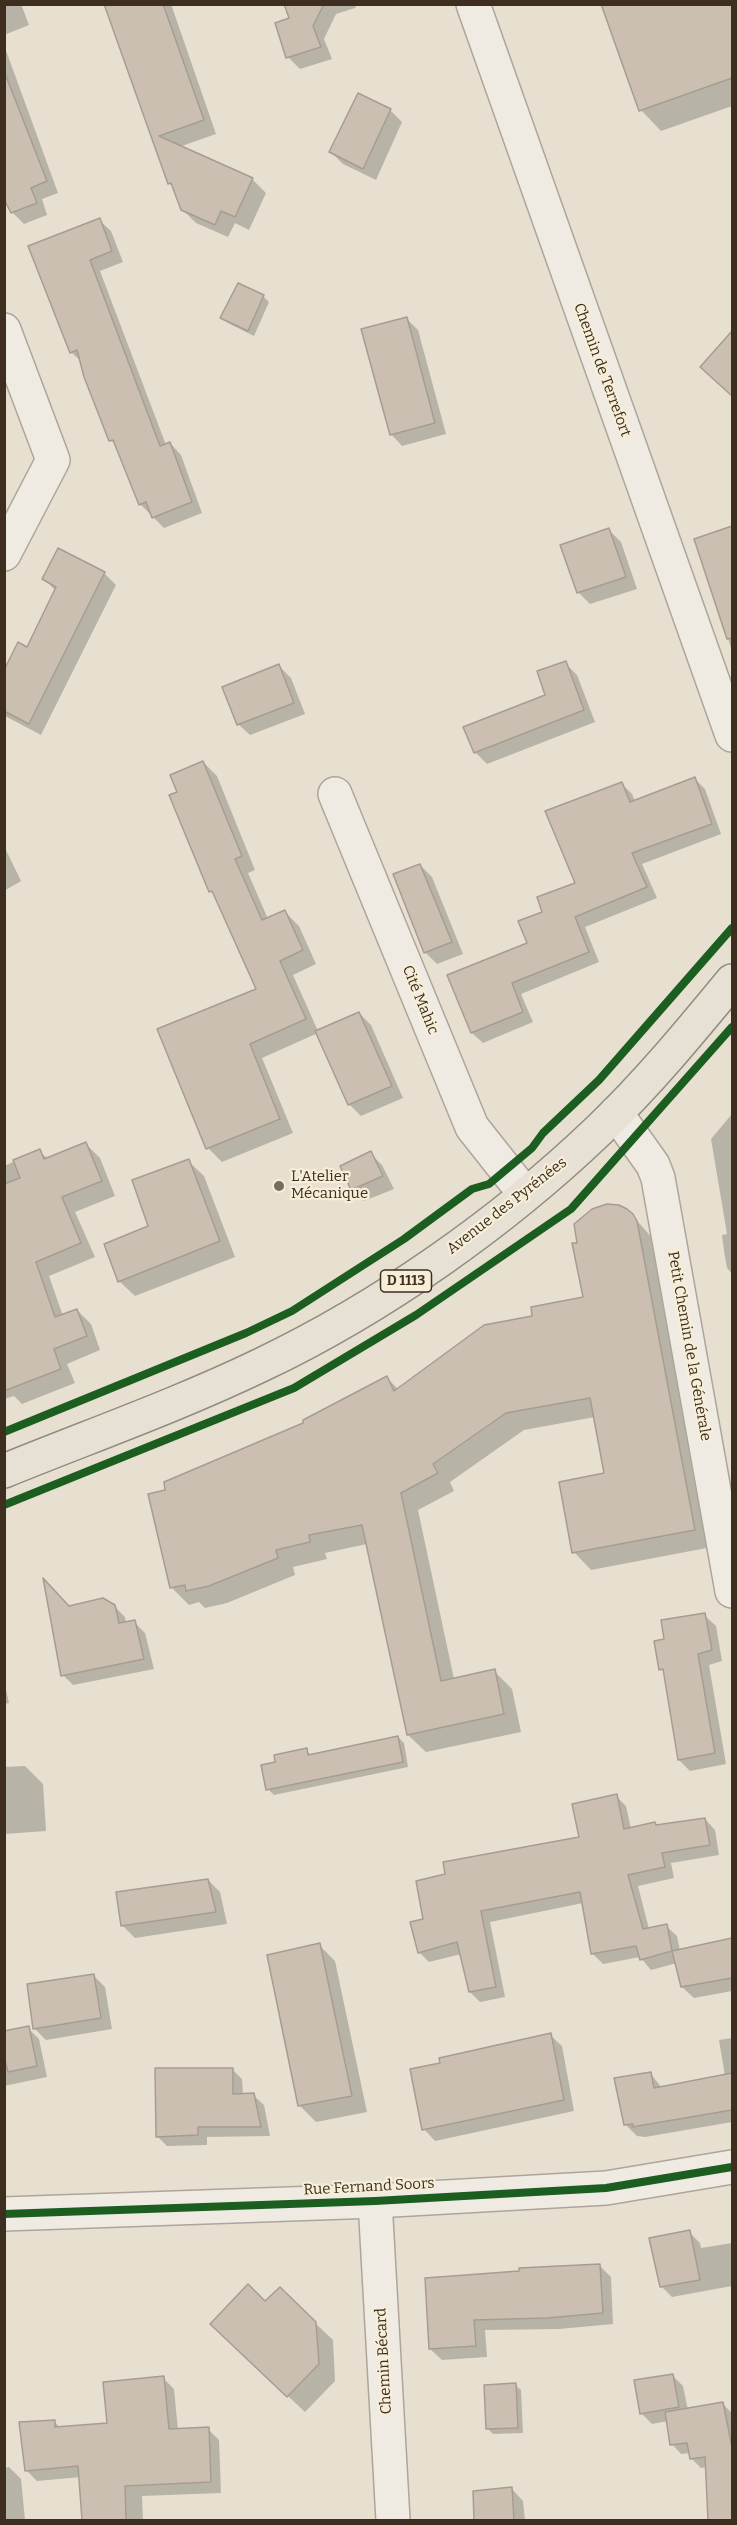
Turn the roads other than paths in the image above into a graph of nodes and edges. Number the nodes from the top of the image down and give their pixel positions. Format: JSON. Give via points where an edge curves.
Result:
{"nodes":[{"id":1,"x":472,"y":4,"type":"edge"},
{"id":2,"x":4,"y":330,"type":"edge"},
{"id":3,"x":4,"y":554,"type":"edge"},
{"id":4,"x":732,"y":735,"type":"edge"},
{"id":5,"x":335,"y":794,"type":"dead end"},
{"id":6,"x":732,"y":981,"type":"edge"},
{"id":7,"x":616,"y":1113,"type":"junction"},
{"id":8,"x":525,"y":1194,"type":"junction"},
{"id":9,"x":4,"y":1471,"type":"edge"},
{"id":10,"x":731,"y":1573,"type":"edge"},
{"id":11,"x":732,"y":2168,"type":"edge"},
{"id":12,"x":375,"y":2201,"type":"junction"},
{"id":13,"x":4,"y":2214,"type":"edge"},
{"id":14,"x":393,"y":2520,"type":"edge"}],
"edges":[{"from":1,"to":4,"type":"street","name":"Chemin de Terrefort"},
{"from":2,"to":3,"type":"street","via":[[53,460]]},
{"from":5,"to":8,"type":"street","name":"Cité Mahic","via":[[472,1127]]},
{"from":6,"to":7,"type":"main road","name":"Avenue des Pyrénées","number":"D 1113"},
{"from":7,"to":8,"type":"main road","name":"Avenue des Pyrénées","number":"D 1113"},
{"from":7,"to":10,"type":"street","name":"Petit Chemin de la Générale","via":[[658,1178]]},
{"from":8,"to":9,"type":"main road","name":"Avenue des Pyrénées","number":"D 1113","via":[[475,1235],[386,1295],[262,1365]]},
{"from":11,"to":12,"type":"street","name":"Rue Fernand Soors","via":[[606,2188]]},
{"from":12,"to":13,"type":"street","name":"Rue Fernand Soors"},
{"from":12,"to":14,"type":"street","name":"Chemin Bécard"}]}
